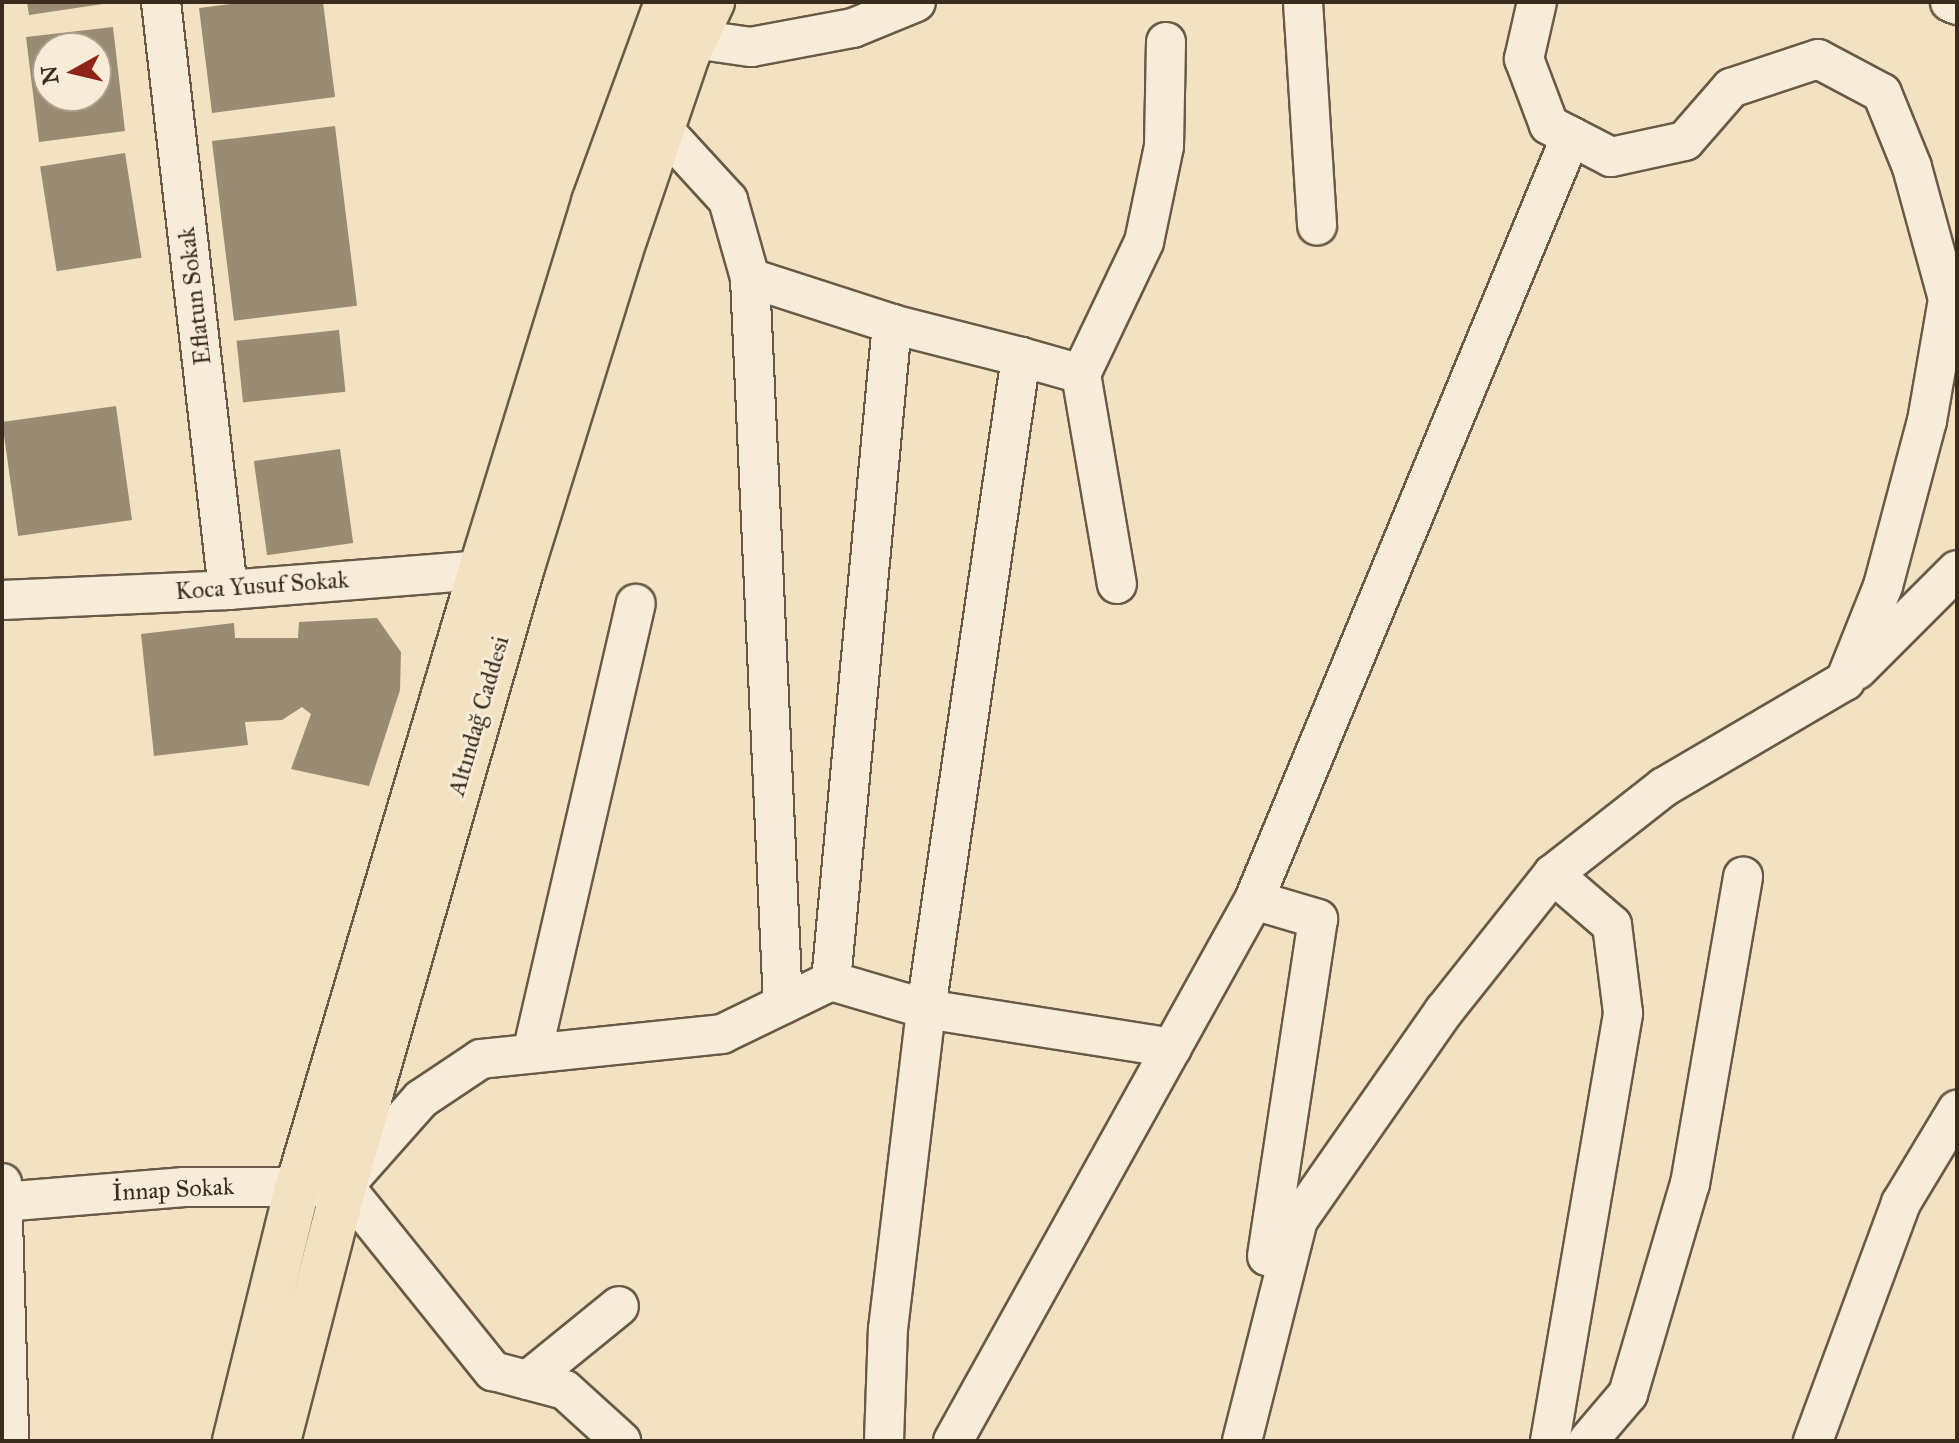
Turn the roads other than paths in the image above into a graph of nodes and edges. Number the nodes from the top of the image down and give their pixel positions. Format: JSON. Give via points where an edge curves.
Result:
{"nodes":[{"id":1,"x":161,"y":2,"type":"edge"},
{"id":2,"x":667,"y":2,"type":"edge"},
{"id":3,"x":916,"y":2,"type":"edge"},
{"id":4,"x":1303,"y":2,"type":"edge"},
{"id":5,"x":1537,"y":2,"type":"edge"},
{"id":6,"x":1950,"y":2,"type":"edge"},
{"id":7,"x":1957,"y":5,"type":"edge"},
{"id":8,"x":703,"y":21,"type":"edge"},
{"id":9,"x":1166,"y":42,"type":"dead end"},
{"id":10,"x":662,"y":128,"type":"junction"},
{"id":11,"x":1571,"y":136,"type":"junction"},
{"id":12,"x":1317,"y":226,"type":"dead end"},
{"id":13,"x":750,"y":278,"type":"junction"},
{"id":14,"x":892,"y":324,"type":"junction"},
{"id":15,"x":1021,"y":357,"type":"junction"},
{"id":16,"x":1081,"y":374,"type":"junction"},
{"id":17,"x":502,"y":568,"type":"junction"},
{"id":18,"x":1957,"y":570,"type":"edge"},
{"id":19,"x":1117,"y":584,"type":"dead end"},
{"id":20,"x":228,"y":590,"type":"junction"},
{"id":21,"x":2,"y":600,"type":"edge"},
{"id":22,"x":636,"y":604,"type":"dead end"},
{"id":23,"x":1845,"y":681,"type":"junction"},
{"id":24,"x":1553,"y":874,"type":"junction"},
{"id":25,"x":1743,"y":877,"type":"dead end"},
{"id":26,"x":1254,"y":900,"type":"junction"},
{"id":27,"x":831,"y":981,"type":"junction"},
{"id":28,"x":783,"y":1004,"type":"junction"},
{"id":29,"x":926,"y":1009,"type":"junction"},
{"id":30,"x":1172,"y":1048,"type":"junction"},
{"id":31,"x":532,"y":1053,"type":"junction"},
{"id":32,"x":1957,"y":1110,"type":"edge"},
{"id":33,"x":344,"y":1186,"type":"junction"},
{"id":34,"x":297,"y":1189,"type":"junction"},
{"id":35,"x":2,"y":1196,"type":"edge"},
{"id":36,"x":619,"y":1306,"type":"dead end"},
{"id":37,"x":528,"y":1380,"type":"junction"},
{"id":38,"x":9,"y":1441,"type":"edge"},
{"id":39,"x":235,"y":1441,"type":"edge"},
{"id":40,"x":278,"y":1441,"type":"edge"},
{"id":41,"x":621,"y":1441,"type":"edge"},
{"id":42,"x":884,"y":1441,"type":"edge"},
{"id":43,"x":953,"y":1441,"type":"edge"},
{"id":44,"x":1241,"y":1441,"type":"edge"},
{"id":45,"x":1550,"y":1441,"type":"edge"},
{"id":46,"x":1588,"y":1441,"type":"edge"},
{"id":47,"x":1813,"y":1441,"type":"edge"}],
"edges":[{"from":1,"to":20,"type":"street","name":"Eflatun Sokak"},
{"from":2,"to":17,"type":"main road","name":"Altındağ Caddesi","via":[[594,202]]},
{"from":3,"to":8,"type":"street","via":[[853,28],[751,47]]},
{"from":4,"to":12,"type":"street"},
{"from":5,"to":11,"type":"street","via":[[1524,59],[1549,125]]},
{"from":6,"to":7,"type":"street"},
{"from":8,"to":10,"type":"main road","name":"Altındağ Caddesi"},
{"from":9,"to":16,"type":"street","via":[[1164,146],[1144,242]]},
{"from":10,"to":13,"type":"street","via":[[728,200]]},
{"from":10,"to":17,"type":"main road","name":"Altındağ Caddesi"},
{"from":11,"to":23,"type":"street","via":[[1611,157],[1685,141],[1731,88],[1818,59],[1882,93],[1912,167],[1948,299],[1927,421],[1883,586]]},
{"from":11,"to":26,"type":"street"},
{"from":13,"to":14,"type":"street"},
{"from":13,"to":28,"type":"street"},
{"from":14,"to":15,"type":"street"},
{"from":14,"to":27,"type":"street"},
{"from":15,"to":16,"type":"street"},
{"from":15,"to":29,"type":"street"},
{"from":16,"to":19,"type":"street"},
{"from":17,"to":20,"type":"street","name":"Koca Yusuf Sokak"},
{"from":17,"to":33,"type":"main road","name":"Altındağ Caddesi"},
{"from":17,"to":34,"type":"main road","name":"Altındağ Caddesi"},
{"from":18,"to":23,"type":"street"},
{"from":20,"to":21,"type":"street","name":"Koca Yusuf Sokak"},
{"from":22,"to":31,"type":"street"},
{"from":23,"to":24,"type":"street","via":[[1664,787]]},
{"from":24,"to":44,"type":"street","via":[[1444,1011],[1298,1220]]},
{"from":24,"to":45,"type":"street","via":[[1612,925],[1623,1013]]},
{"from":25,"to":46,"type":"street","via":[[1690,1184],[1628,1394]]},
{"from":26,"to":30,"type":"street"},
{"from":26,"to":44,"type":"street","via":[[1318,919]]},
{"from":27,"to":28,"type":"street"},
{"from":27,"to":29,"type":"street"},
{"from":28,"to":31,"type":"street","via":[[722,1034]]},
{"from":29,"to":30,"type":"street"},
{"from":29,"to":42,"type":"street","via":[[888,1329]]},
{"from":30,"to":43,"type":"street"},
{"from":31,"to":33,"type":"street","via":[[481,1059],[421,1099]]},
{"from":32,"to":47,"type":"street","via":[[1901,1203]]},
{"from":33,"to":34,"type":"street","name":"İnnap Sokak"},
{"from":33,"to":37,"type":"street","via":[[493,1371]]},
{"from":33,"to":40,"type":"main road","name":"Altındağ Caddesi"},
{"from":34,"to":35,"type":"street","name":"İnnap Sokak","via":[[184,1187]]},
{"from":34,"to":39,"type":"main road","name":"Altındağ Caddesi"},
{"from":35,"to":38,"type":"street"},
{"from":36,"to":37,"type":"street"},
{"from":37,"to":41,"type":"street","via":[[565,1390]]}]}
